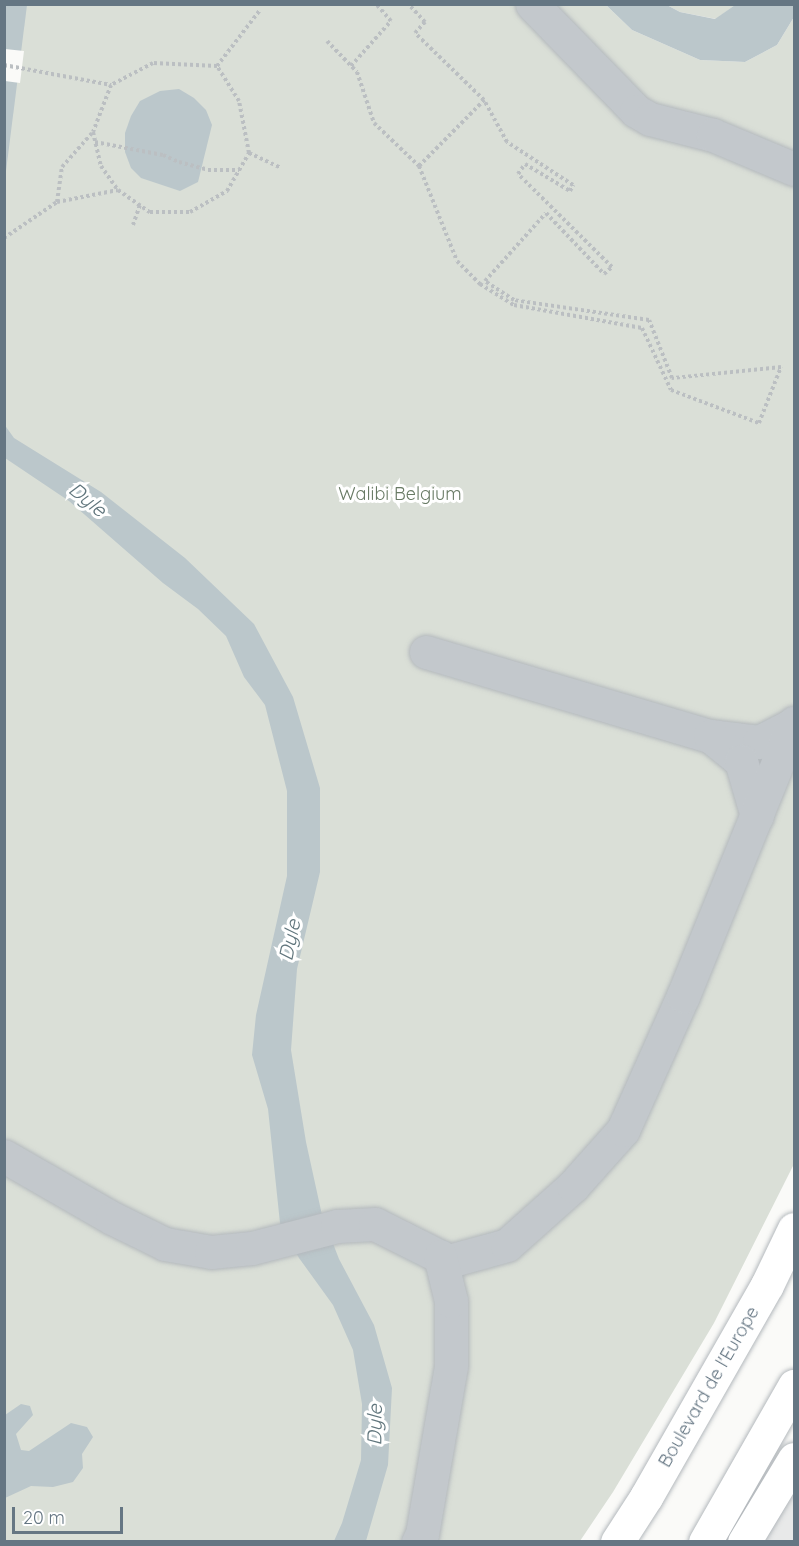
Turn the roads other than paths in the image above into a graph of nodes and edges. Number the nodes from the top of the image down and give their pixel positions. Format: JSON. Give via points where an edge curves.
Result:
{"nodes":[{"id":1,"x":532,"y":4,"type":"edge"},
{"id":2,"x":795,"y":169,"type":"edge"},
{"id":3,"x":426,"y":652,"type":"dead end"},
{"id":4,"x":794,"y":724,"type":"edge"},
{"id":5,"x":710,"y":736,"type":"junction"},
{"id":6,"x":757,"y":816,"type":"junction"},
{"id":7,"x":4,"y":1156,"type":"edge"},
{"id":8,"x":795,"y":1229,"type":"edge"},
{"id":9,"x":440,"y":1256,"type":"junction"},
{"id":10,"x":795,"y":1386,"type":"edge"},
{"id":11,"x":795,"y":1459,"type":"edge"},
{"id":12,"x":418,"y":1542,"type":"edge"},
{"id":13,"x":617,"y":1542,"type":"edge"},
{"id":14,"x":705,"y":1542,"type":"edge"},
{"id":15,"x":744,"y":1542,"type":"edge"}],
"edges":[{"from":1,"to":2,"type":"lane","via":[[636,111],[713,135]]},
{"from":3,"to":5,"type":"lane"},
{"from":4,"to":5,"type":"lane","via":[[759,742]]},
{"from":4,"to":6,"type":"lane"},
{"from":5,"to":6,"type":"lane","via":[[741,761]]},
{"from":6,"to":9,"type":"lane","via":[[623,1130],[573,1186],[507,1245],[449,1261]]},
{"from":7,"to":9,"type":"lane","via":[[165,1244],[211,1252],[252,1248],[337,1226],[375,1224]]},
{"from":8,"to":13,"type":"highway","name":"Boulevard de l'Europe","via":[[761,1296]]},
{"from":9,"to":12,"type":"lane","via":[[451,1301],[452,1366]]},
{"from":10,"to":14,"type":"highway"},
{"from":11,"to":15,"type":"highway"}]}
